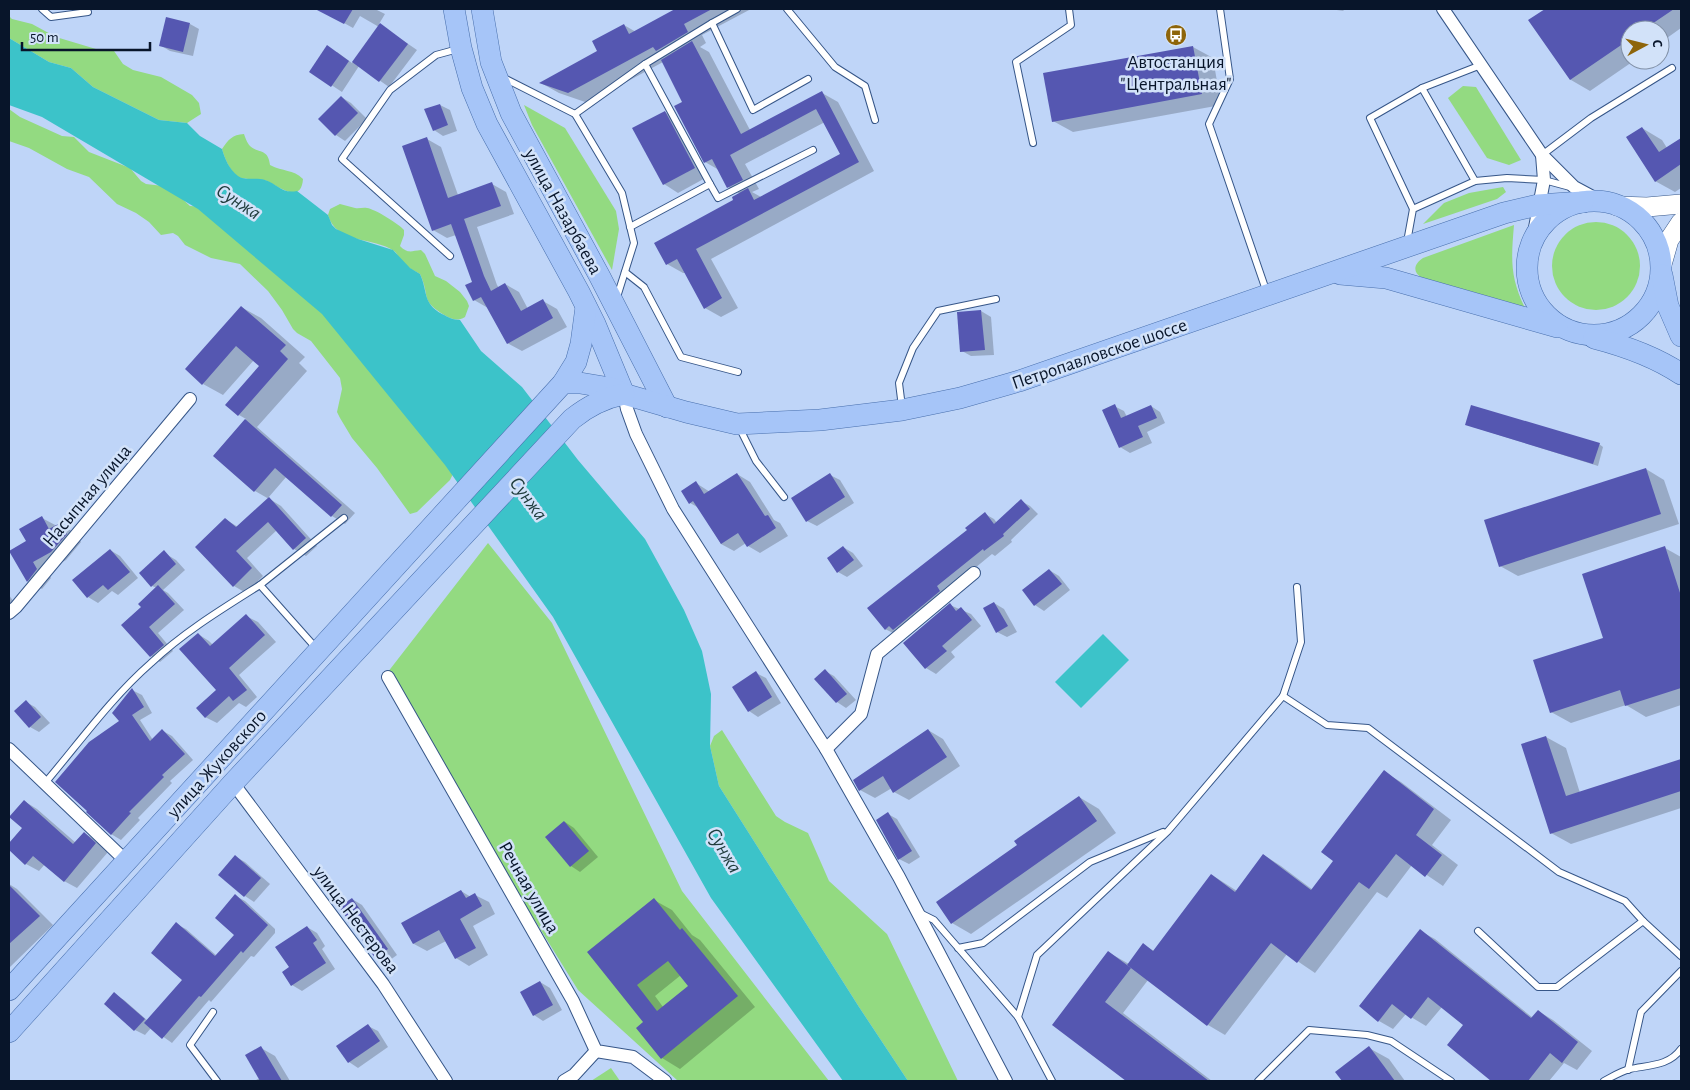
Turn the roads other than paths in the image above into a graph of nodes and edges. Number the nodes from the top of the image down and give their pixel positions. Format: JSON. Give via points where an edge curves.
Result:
{"nodes":[{"id":1,"x":42,"y":9,"type":"edge"},
{"id":2,"x":454,"y":9,"type":"edge"},
{"id":3,"x":482,"y":9,"type":"edge"},
{"id":4,"x":737,"y":9,"type":"edge"},
{"id":5,"x":787,"y":9,"type":"edge"},
{"id":6,"x":1069,"y":9,"type":"edge"},
{"id":7,"x":1220,"y":9,"type":"edge"},
{"id":8,"x":1444,"y":9,"type":"edge"},
{"id":9,"x":88,"y":12,"type":"dead end"},
{"id":10,"x":712,"y":23,"type":"junction"},
{"id":11,"x":461,"y":48,"type":"junction"},
{"id":12,"x":645,"y":64,"type":"junction"},
{"id":13,"x":1481,"y":65,"type":"junction"},
{"id":14,"x":1672,"y":68,"type":"dead end"},
{"id":15,"x":495,"y":73,"type":"junction"},
{"id":16,"x":808,"y":79,"type":"dead end"},
{"id":17,"x":1422,"y":88,"type":"junction"},
{"id":18,"x":575,"y":114,"type":"junction"},
{"id":19,"x":875,"y":120,"type":"dead end"},
{"id":20,"x":1033,"y":142,"type":"dead end"},
{"id":21,"x":813,"y":150,"type":"dead end"},
{"id":22,"x":1542,"y":155,"type":"junction"},
{"id":23,"x":1544,"y":180,"type":"junction"},
{"id":24,"x":1475,"y":181,"type":"junction"},
{"id":25,"x":710,"y":184,"type":"junction"},
{"id":26,"x":1594,"y":199,"type":"junction"},
{"id":27,"x":1681,"y":204,"type":"edge"},
{"id":28,"x":1538,"y":205,"type":"junction"},
{"id":29,"x":1414,"y":209,"type":"junction"},
{"id":30,"x":1681,"y":222,"type":"edge"},
{"id":31,"x":630,"y":227,"type":"junction"},
{"id":32,"x":1533,"y":238,"type":"junction"},
{"id":33,"x":1406,"y":248,"type":"junction"},
{"id":34,"x":450,"y":256,"type":"dead end"},
{"id":35,"x":1661,"y":268,"type":"junction"},
{"id":36,"x":625,"y":272,"type":"junction"},
{"id":37,"x":1332,"y":273,"type":"junction"},
{"id":38,"x":1268,"y":294,"type":"junction"},
{"id":39,"x":996,"y":299,"type":"dead end"},
{"id":40,"x":615,"y":305,"type":"junction"},
{"id":41,"x":586,"y":307,"type":"junction"},
{"id":42,"x":626,"y":325,"type":"junction"},
{"id":43,"x":1679,"y":325,"type":"edge"},
{"id":44,"x":1575,"y":332,"type":"junction"},
{"id":45,"x":738,"y":372,"type":"dead end"},
{"id":46,"x":1681,"y":374,"type":"edge"},
{"id":47,"x":563,"y":384,"type":"junction"},
{"id":48,"x":624,"y":394,"type":"junction"},
{"id":49,"x":190,"y":399,"type":"dead end"},
{"id":50,"x":667,"y":407,"type":"junction"},
{"id":51,"x":902,"y":410,"type":"junction"},
{"id":52,"x":737,"y":424,"type":"junction"},
{"id":53,"x":784,"y":497,"type":"dead end"},
{"id":54,"x":344,"y":518,"type":"dead end"},
{"id":55,"x":974,"y":573,"type":"dead end"},
{"id":56,"x":260,"y":585,"type":"junction"},
{"id":57,"x":1297,"y":587,"type":"dead end"},
{"id":58,"x":9,"y":613,"type":"edge"},
{"id":59,"x":319,"y":651,"type":"junction"},
{"id":60,"x":388,"y":677,"type":"dead end"},
{"id":61,"x":1283,"y":696,"type":"junction"},
{"id":62,"x":9,"y":749,"type":"edge"},
{"id":63,"x":826,"y":749,"type":"junction"},
{"id":64,"x":45,"y":783,"type":"junction"},
{"id":65,"x":233,"y":783,"type":"junction"},
{"id":66,"x":1168,"y":831,"type":"junction"},
{"id":67,"x":126,"y":861,"type":"junction"},
{"id":68,"x":917,"y":912,"type":"junction"},
{"id":69,"x":1643,"y":922,"type":"junction"},
{"id":70,"x":1478,"y":931,"type":"dead end"},
{"id":71,"x":958,"y":948,"type":"junction"},
{"id":72,"x":1681,"y":956,"type":"edge"},
{"id":73,"x":1681,"y":971,"type":"edge"},
{"id":74,"x":9,"y":990,"type":"edge"},
{"id":75,"x":213,"y":1012,"type":"dead end"},
{"id":76,"x":1018,"y":1017,"type":"junction"},
{"id":77,"x":9,"y":1032,"type":"edge"},
{"id":78,"x":1681,"y":1048,"type":"edge"},
{"id":79,"x":596,"y":1051,"type":"junction"},
{"id":80,"x":1628,"y":1070,"type":"junction"},
{"id":81,"x":217,"y":1081,"type":"edge"},
{"id":82,"x":446,"y":1081,"type":"edge"},
{"id":83,"x":564,"y":1081,"type":"edge"},
{"id":84,"x":664,"y":1081,"type":"edge"},
{"id":85,"x":1006,"y":1081,"type":"edge"},
{"id":86,"x":1052,"y":1081,"type":"edge"},
{"id":87,"x":1258,"y":1081,"type":"edge"},
{"id":88,"x":1451,"y":1081,"type":"edge"},
{"id":89,"x":1604,"y":1081,"type":"edge"}],
"edges":[{"from":1,"to":9,"type":"lane","via":[[51,17]]},
{"from":2,"to":11,"type":"main road","name":"улица Назарбаева"},
{"from":3,"to":15,"type":"main road","name":"улица Назарбаева","via":[[490,62]]},
{"from":4,"to":10,"type":"lane"},
{"from":5,"to":19,"type":"lane","via":[[835,67],[865,86]]},
{"from":6,"to":20,"type":"lane","via":[[1071,25],[1016,62]]},
{"from":7,"to":38,"type":"lane","via":[[1230,79],[1209,124]]},
{"from":8,"to":13,"type":"street"},
{"from":10,"to":12,"type":"lane"},
{"from":10,"to":16,"type":"lane","via":[[753,110]]},
{"from":11,"to":34,"type":"lane","via":[[436,56],[390,90],[342,159]]},
{"from":11,"to":41,"type":"main road","name":"улица Назарбаева","via":[[472,88],[487,124]]},
{"from":12,"to":18,"type":"lane"},
{"from":12,"to":25,"type":"lane"},
{"from":13,"to":17,"type":"lane"},
{"from":13,"to":22,"type":"street"},
{"from":14,"to":22,"type":"lane","via":[[1591,118]]},
{"from":15,"to":18,"type":"lane"},
{"from":15,"to":40,"type":"main road","name":"улица Назарбаева","via":[[511,113]]},
{"from":17,"to":24,"type":"lane"},
{"from":17,"to":29,"type":"lane","via":[[1370,118]]},
{"from":18,"to":31,"type":"lane","via":[[622,193]]},
{"from":21,"to":25,"type":"lane","via":[[718,198]]},
{"from":22,"to":23,"type":"street"},
{"from":22,"to":26,"type":"street"},
{"from":23,"to":24,"type":"lane","via":[[1507,178]]},
{"from":23,"to":26,"type":"lane"},
{"from":23,"to":28,"type":"street"},
{"from":24,"to":29,"type":"lane"},
{"from":25,"to":31,"type":"lane"},
{"from":26,"to":27,"type":"main road","via":[[1647,208]]},
{"from":26,"to":28,"type":"main road"},
{"from":26,"to":32,"type":"main road","via":[[1563,209],[1546,221]]},
{"from":26,"to":35,"type":"main road","via":[[1632,213],[1653,237]]},
{"from":28,"to":32,"type":"street"},
{"from":28,"to":33,"type":"main road","via":[[1504,213]]},
{"from":29,"to":33,"type":"lane"},
{"from":30,"to":35,"type":"main road","via":[[1669,240]]},
{"from":31,"to":36,"type":"lane","via":[[634,243]]},
{"from":32,"to":44,"type":"main road","via":[[1527,259],[1528,280],[1535,300],[1548,317]]},
{"from":33,"to":37,"type":"main road"},
{"from":35,"to":43,"type":"main road","via":[[1668,306]]},
{"from":35,"to":44,"type":"main road","via":[[1657,291],[1646,311],[1629,326],[1607,334]]},
{"from":36,"to":40,"type":"lane"},
{"from":36,"to":45,"type":"lane","via":[[644,287],[681,357]]},
{"from":37,"to":38,"type":"main road","name":"Петропавловское шоссе"},
{"from":37,"to":44,"type":"main road","name":"Петропавловское шоссе","via":[[1386,278]]},
{"from":38,"to":51,"type":"main road","name":"Петропавловское шоссе","via":[[1018,381]]},
{"from":39,"to":51,"type":"lane","via":[[938,311],[913,348],[899,383]]},
{"from":40,"to":42,"type":"main road","name":"улица Назарбаева"},
{"from":41,"to":47,"type":"main road","name":"улица Жуковского","via":[[576,362]]},
{"from":41,"to":48,"type":"main road","name":"улица Назарбаева"},
{"from":42,"to":48,"type":"main road"},
{"from":42,"to":50,"type":"main road","name":"улица Назарбаева"},
{"from":44,"to":46,"type":"main road","name":"Петропавловское шоссе","via":[[1627,347]]},
{"from":47,"to":48,"type":"main road","name":"Петропавловское шоссе","via":[[594,384]]},
{"from":47,"to":59,"type":"main road","name":"улица Жуковского"},
{"from":48,"to":50,"type":"main road","name":"Петропавловское шоссе"},
{"from":48,"to":63,"type":"street","via":[[636,434],[673,509]]},
{"from":48,"to":65,"type":"main road","via":[[595,403],[572,419]]},
{"from":49,"to":58,"type":"street","name":"Насыпная улица"},
{"from":50,"to":52,"type":"main road","name":"Петропавловское шоссе"},
{"from":51,"to":52,"type":"main road","name":"Петропавловское шоссе","via":[[820,420]]},
{"from":52,"to":53,"type":"lane","via":[[756,461]]},
{"from":54,"to":56,"type":"lane"},
{"from":55,"to":63,"type":"street","via":[[877,654],[861,714]]},
{"from":56,"to":59,"type":"lane"},
{"from":56,"to":64,"type":"lane","via":[[197,624],[150,663],[112,702]]},
{"from":57,"to":61,"type":"lane","via":[[1301,642]]},
{"from":59,"to":67,"type":"main road","name":"улица Жуковского"},
{"from":60,"to":79,"type":"street","name":"Речная улица","via":[[573,1001]]},
{"from":61,"to":66,"type":"lane"},
{"from":61,"to":69,"type":"lane","via":[[1327,725],[1368,728],[1559,872],[1625,901]]},
{"from":62,"to":64,"type":"street"},
{"from":63,"to":68,"type":"street"},
{"from":64,"to":67,"type":"street"},
{"from":65,"to":77,"type":"main road"},
{"from":65,"to":82,"type":"street","name":"улица Нестерова","via":[[383,984]]},
{"from":66,"to":71,"type":"lane","via":[[1090,862],[983,943]]},
{"from":66,"to":76,"type":"lane","via":[[1037,955]]},
{"from":67,"to":74,"type":"main road","name":"улица Жуковского"},
{"from":68,"to":71,"type":"lane","via":[[934,920]]},
{"from":68,"to":85,"type":"street"},
{"from":69,"to":70,"type":"lane","via":[[1557,988],[1538,987]]},
{"from":69,"to":72,"type":"lane"},
{"from":71,"to":76,"type":"lane"},
{"from":73,"to":80,"type":"lane","via":[[1641,1012]]},
{"from":75,"to":81,"type":"lane","via":[[190,1045]]},
{"from":76,"to":86,"type":"lane"},
{"from":78,"to":80,"type":"lane","via":[[1676,1055],[1657,1065]]},
{"from":79,"to":83,"type":"street"},
{"from":79,"to":84,"type":"street","via":[[633,1057]]},
{"from":80,"to":89,"type":"lane"},
{"from":87,"to":88,"type":"lane","via":[[1309,1030],[1367,1035],[1391,1041]]}]}
